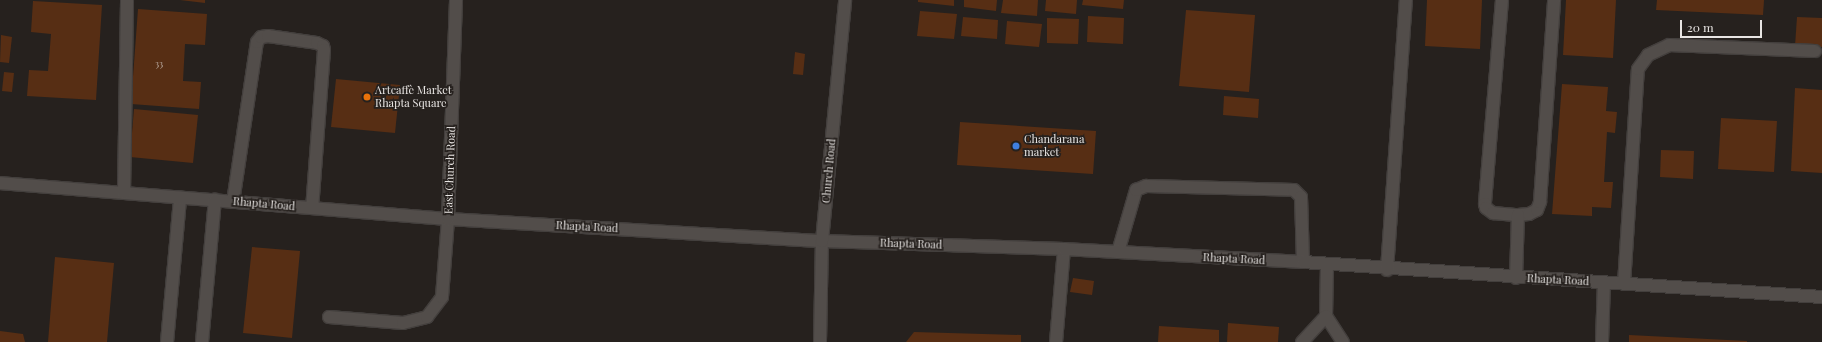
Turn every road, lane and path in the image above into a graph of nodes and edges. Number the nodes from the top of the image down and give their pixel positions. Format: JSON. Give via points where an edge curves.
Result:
{"nodes":[{"id":1,"x":127,"y":0,"type":"edge"},
{"id":2,"x":456,"y":0,"type":"edge"},
{"id":3,"x":845,"y":0,"type":"edge"},
{"id":4,"x":1406,"y":0,"type":"edge"},
{"id":5,"x":1502,"y":0,"type":"edge"},
{"id":6,"x":1554,"y":0,"type":"edge"},
{"id":7,"x":1815,"y":51,"type":"dead end"},
{"id":8,"x":0,"y":183,"type":"edge"},
{"id":9,"x":124,"y":193,"type":"junction"},
{"id":10,"x":180,"y":198,"type":"junction"},
{"id":11,"x":215,"y":200,"type":"junction"},
{"id":12,"x":233,"y":202,"type":"junction"},
{"id":13,"x":312,"y":208,"type":"junction"},
{"id":14,"x":1518,"y":214,"type":"junction"},
{"id":15,"x":448,"y":219,"type":"junction"},
{"id":16,"x":822,"y":241,"type":"junction"},
{"id":17,"x":1064,"y":249,"type":"junction"},
{"id":18,"x":1118,"y":252,"type":"junction"},
{"id":19,"x":1303,"y":262,"type":"junction"},
{"id":20,"x":1327,"y":265,"type":"junction"},
{"id":21,"x":1387,"y":270,"type":"junction"},
{"id":22,"x":1516,"y":278,"type":"junction"},
{"id":23,"x":1604,"y":283,"type":"junction"},
{"id":24,"x":1624,"y":284,"type":"junction"},
{"id":25,"x":1822,"y":297,"type":"edge"},
{"id":26,"x":1326,"y":316,"type":"junction"},
{"id":27,"x":329,"y":317,"type":"dead end"},
{"id":28,"x":168,"y":342,"type":"edge"},
{"id":29,"x":202,"y":342,"type":"edge"},
{"id":30,"x":820,"y":342,"type":"edge"},
{"id":31,"x":1056,"y":342,"type":"edge"},
{"id":32,"x":1302,"y":342,"type":"edge"},
{"id":33,"x":1343,"y":342,"type":"edge"},
{"id":34,"x":1602,"y":342,"type":"edge"}],
"edges":[{"from":1,"to":9,"type":"street"},
{"from":2,"to":15,"type":"street","name":"East Church Road"},
{"from":3,"to":16,"type":"street","name":"Church Road"},
{"from":4,"to":21,"type":"street"},
{"from":5,"to":14,"type":"street","via":[[1485,200],[1486,208],[1493,213]]},
{"from":6,"to":14,"type":"street","via":[[1540,202],[1537,210],[1529,214]]},
{"from":7,"to":24,"type":"street","via":[[1669,45],[1648,55],[1638,69]]},
{"from":8,"to":9,"type":"street","name":"Rhapta Road"},
{"from":9,"to":10,"type":"street","name":"Rhapta Road"},
{"from":10,"to":11,"type":"street","name":"Rhapta Road"},
{"from":10,"to":28,"type":"street"},
{"from":11,"to":12,"type":"street","name":"Rhapta Road"},
{"from":11,"to":29,"type":"street"},
{"from":12,"to":13,"type":"street","name":"Rhapta Road"},
{"from":12,"to":13,"type":"street","via":[[257,42],[261,36],[268,36],[317,43],[324,50]]},
{"from":13,"to":15,"type":"street","name":"Rhapta Road"},
{"from":14,"to":22,"type":"street"},
{"from":15,"to":16,"type":"street","name":"Rhapta Road"},
{"from":15,"to":27,"type":"street","name":"East Church Road","via":[[442,298],[427,317],[403,323]]},
{"from":16,"to":17,"type":"street","name":"Rhapta Road"},
{"from":16,"to":30,"type":"street","name":"Church Road"},
{"from":17,"to":18,"type":"street","name":"Rhapta Road"},
{"from":17,"to":31,"type":"street"},
{"from":18,"to":19,"type":"street","name":"Rhapta Road"},
{"from":18,"to":19,"type":"street","via":[[1136,190],[1146,186],[1294,190],[1301,197]]},
{"from":19,"to":20,"type":"street","name":"Rhapta Road"},
{"from":20,"to":21,"type":"street","name":"Rhapta Road"},
{"from":20,"to":26,"type":"street"},
{"from":21,"to":22,"type":"street","name":"Rhapta Road"},
{"from":22,"to":23,"type":"street","name":"Rhapta Road"},
{"from":23,"to":24,"type":"street","name":"Rhapta Road"},
{"from":23,"to":34,"type":"street"},
{"from":24,"to":25,"type":"street","name":"Rhapta Road"},
{"from":26,"to":32,"type":"street"},
{"from":26,"to":33,"type":"street"}]}
